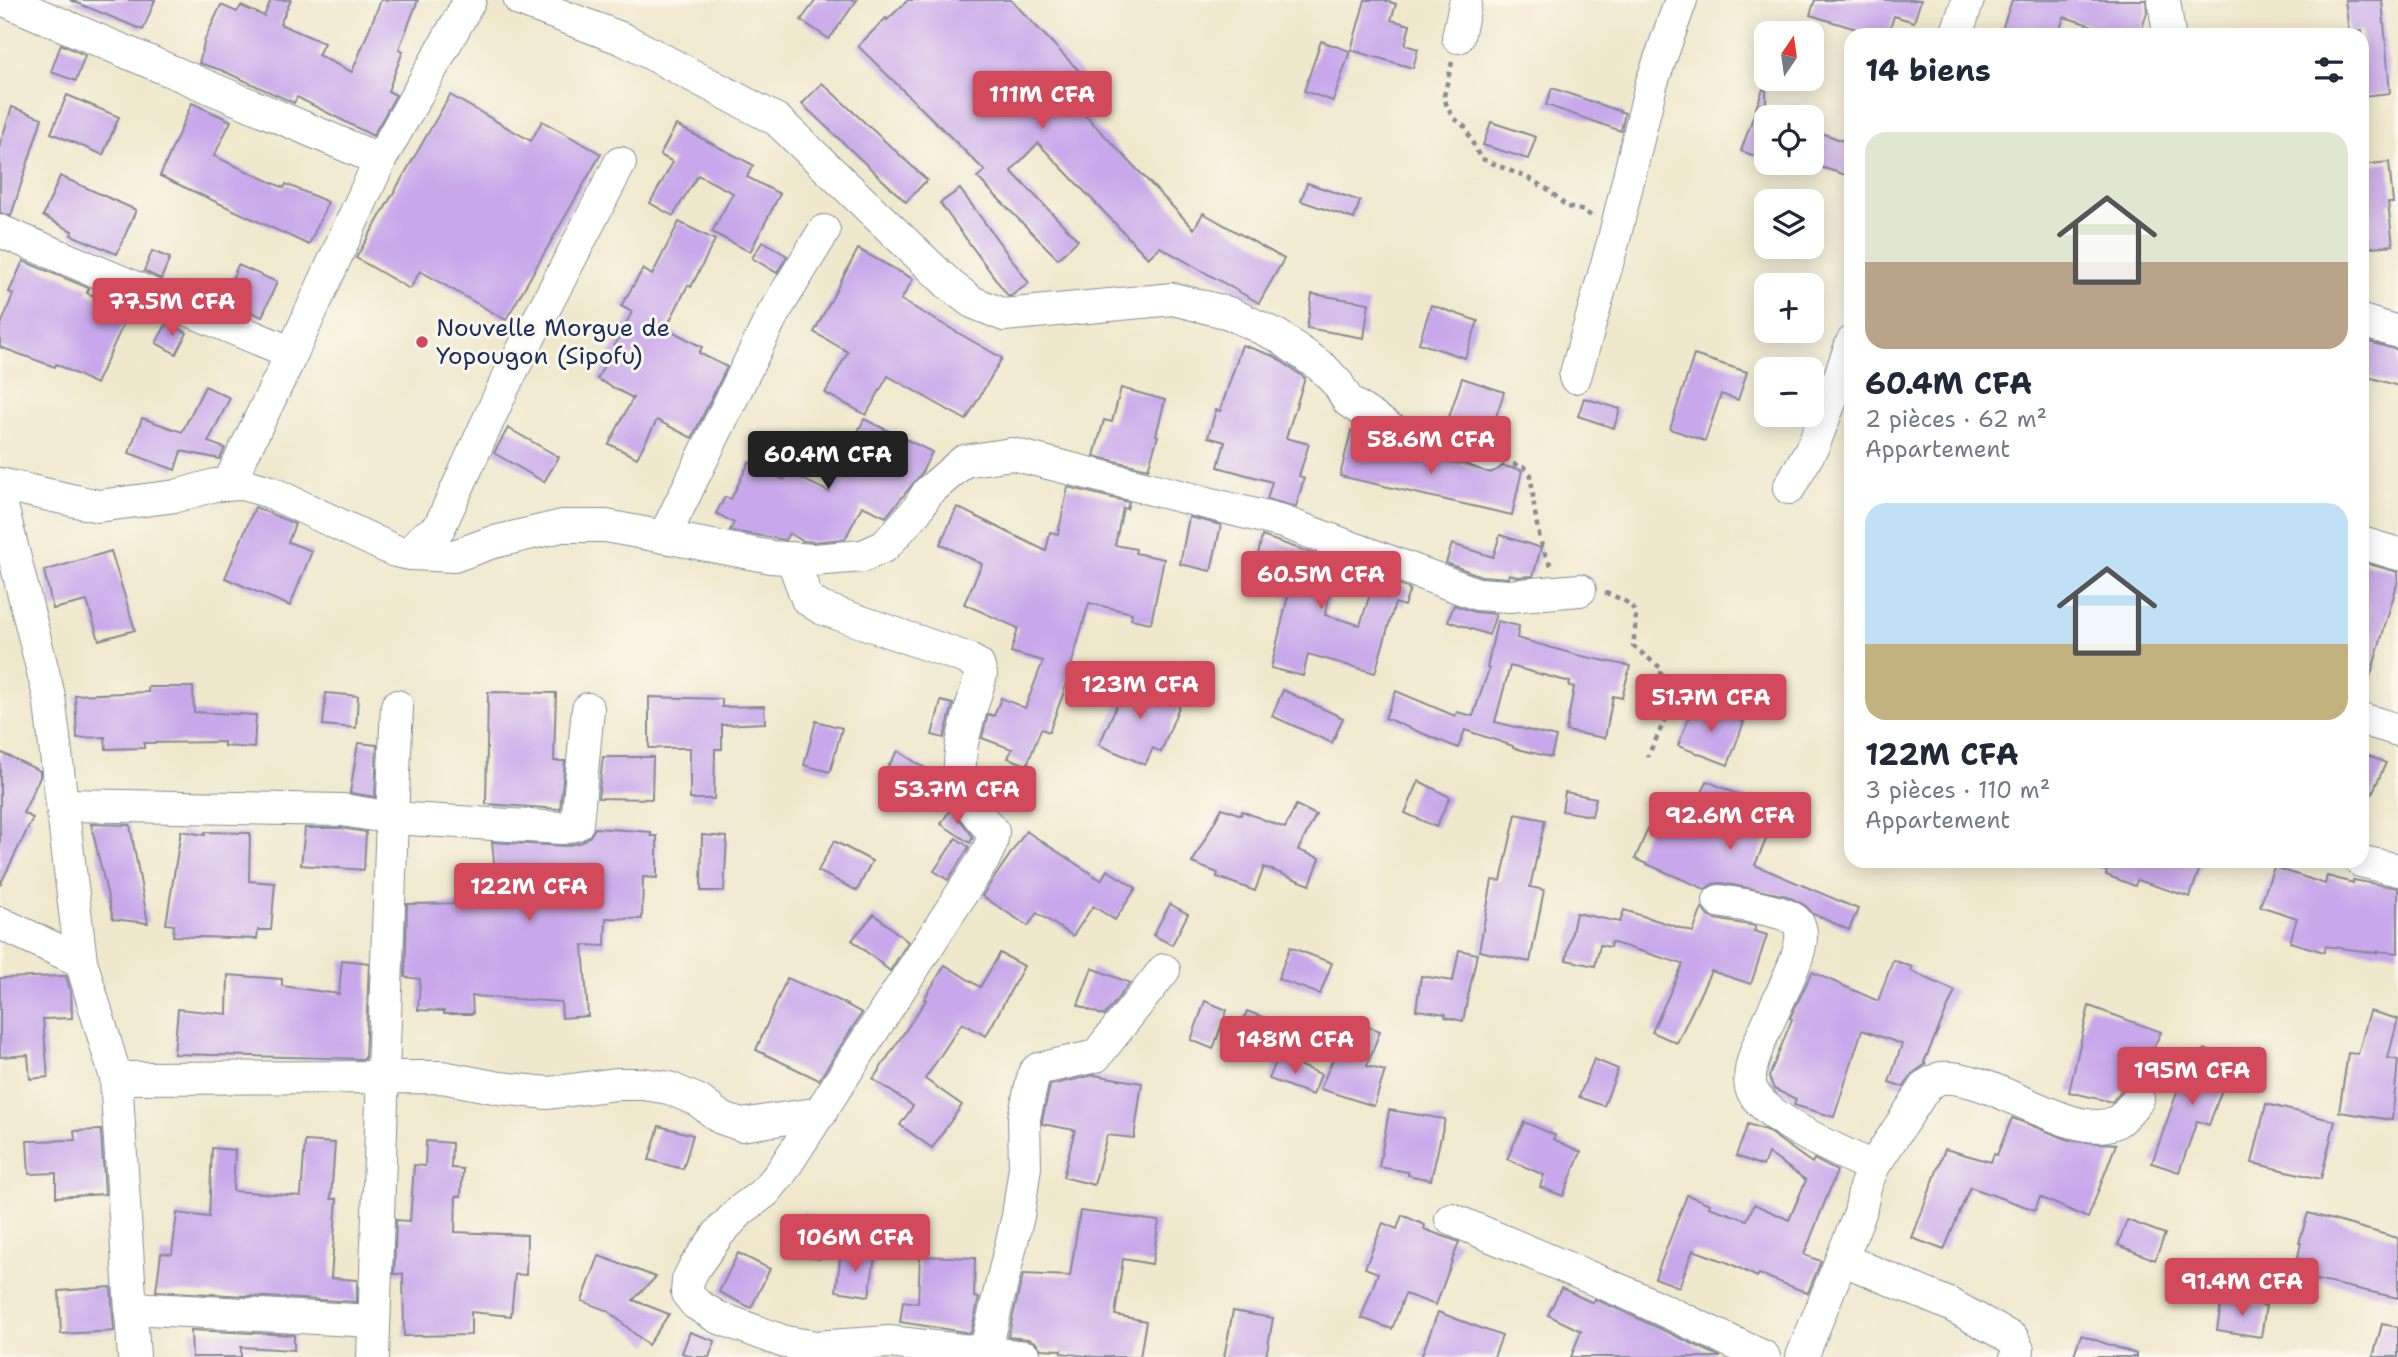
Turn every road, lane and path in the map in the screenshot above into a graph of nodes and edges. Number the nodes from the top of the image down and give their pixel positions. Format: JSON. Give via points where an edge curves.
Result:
{"nodes":[{"id":1,"x":4,"y":0,"type":"edge"},
{"id":2,"x":470,"y":0,"type":"edge"},
{"id":3,"x":520,"y":0,"type":"edge"},
{"id":4,"x":1466,"y":0,"type":"edge"},
{"id":5,"x":1681,"y":0,"type":"edge"},
{"id":6,"x":1968,"y":0,"type":"edge"},
{"id":7,"x":2164,"y":0,"type":"edge"},
{"id":8,"x":1958,"y":28,"type":"edge"},
{"id":9,"x":2168,"y":28,"type":"edge"},
{"id":10,"x":1458,"y":37,"type":"joint"},
{"id":11,"x":380,"y":160,"type":"junction"},
{"id":12,"x":620,"y":163,"type":"dead end"},
{"id":13,"x":0,"y":231,"type":"edge"},
{"id":14,"x":824,"y":231,"type":"dead end"},
{"id":15,"x":1614,"y":239,"type":"junction"},
{"id":16,"x":2369,"y":323,"type":"edge"},
{"id":17,"x":2398,"y":332,"type":"edge"},
{"id":18,"x":292,"y":353,"type":"junction"},
{"id":19,"x":1575,"y":377,"type":"dead end"},
{"id":20,"x":1844,"y":381,"type":"edge"},
{"id":21,"x":1489,"y":455,"type":"dead end"},
{"id":22,"x":0,"y":484,"type":"edge"},
{"id":23,"x":228,"y":485,"type":"junction"},
{"id":24,"x":1789,"y":488,"type":"dead end"},
{"id":25,"x":0,"y":499,"type":"edge"},
{"id":26,"x":664,"y":537,"type":"junction"},
{"id":27,"x":2369,"y":545,"type":"edge"},
{"id":28,"x":411,"y":554,"type":"junction"},
{"id":29,"x":2398,"y":554,"type":"edge"},
{"id":30,"x":792,"y":558,"type":"junction"},
{"id":31,"x":1580,"y":590,"type":"dead end"},
{"id":32,"x":397,"y":706,"type":"dead end"},
{"id":33,"x":588,"y":709,"type":"dead end"},
{"id":34,"x":2369,"y":721,"type":"edge"},
{"id":35,"x":2398,"y":730,"type":"edge"},
{"id":36,"x":64,"y":805,"type":"junction"},
{"id":37,"x":392,"y":818,"type":"junction"},
{"id":38,"x":2369,"y":863,"type":"edge"},
{"id":39,"x":2398,"y":870,"type":"edge"},
{"id":40,"x":1719,"y":901,"type":"dead end"},
{"id":41,"x":0,"y":923,"type":"edge"},
{"id":42,"x":81,"y":961,"type":"junction"},
{"id":43,"x":1164,"y":970,"type":"dead end"},
{"id":44,"x":382,"y":1076,"type":"junction"},
{"id":45,"x":116,"y":1078,"type":"junction"},
{"id":46,"x":2138,"y":1099,"type":"dead end"},
{"id":47,"x":821,"y":1113,"type":"junction"},
{"id":48,"x":1873,"y":1167,"type":"junction"},
{"id":49,"x":1451,"y":1219,"type":"dead end"},
{"id":50,"x":1842,"y":1259,"type":"junction"},
{"id":51,"x":131,"y":1308,"type":"junction"},
{"id":52,"x":373,"y":1321,"type":"junction"},
{"id":53,"x":984,"y":1354,"type":"edge"},
{"id":54,"x":134,"y":1357,"type":"edge"},
{"id":55,"x":373,"y":1357,"type":"edge"},
{"id":56,"x":1025,"y":1357,"type":"edge"},
{"id":57,"x":1764,"y":1357,"type":"edge"},
{"id":58,"x":1802,"y":1357,"type":"edge"},
{"id":59,"x":2016,"y":1357,"type":"edge"}],
"edges":[{"from":1,"to":11,"type":"street"},
{"from":2,"to":11,"type":"street"},
{"from":3,"to":21,"type":"street","via":[[623,39],[777,120],[972,302],[1004,315],[1173,299],[1229,313],[1278,336],[1323,368],[1348,401],[1393,431]]},
{"from":4,"to":10,"type":"street"},
{"from":5,"to":15,"type":"street","via":[[1651,85]]},
{"from":6,"to":8,"type":"street"},
{"from":7,"to":9,"type":"street"},
{"from":10,"to":15,"type":"path","via":[[1444,96],[1480,158],[1549,190],[1567,207],[1585,211]]},
{"from":11,"to":18,"type":"street"},
{"from":12,"to":28,"type":"street","via":[[505,384],[439,528],[422,539]]},
{"from":13,"to":18,"type":"street"},
{"from":14,"to":26,"type":"street","via":[[773,314]]},
{"from":15,"to":19,"type":"street"},
{"from":16,"to":17,"type":"street"},
{"from":18,"to":23,"type":"street"},
{"from":20,"to":24,"type":"street"},
{"from":22,"to":23,"type":"street","via":[[98,506]]},
{"from":23,"to":28,"type":"street","via":[[270,492],[395,551]]},
{"from":25,"to":36,"type":"street","via":[[49,696]]},
{"from":26,"to":28,"type":"street","via":[[606,526],[562,526],[490,542],[454,556]]},
{"from":26,"to":30,"type":"street"},
{"from":27,"to":29,"type":"street"},
{"from":30,"to":31,"type":"street","via":[[863,556],[885,546],[928,492],[964,461],[1012,454],[1283,522],[1477,594]]},
{"from":30,"to":47,"type":"street","via":[[807,600],[978,665],[981,674],[958,774],[967,797],[993,832],[984,859]]},
{"from":32,"to":37,"type":"street"},
{"from":33,"to":37,"type":"street","via":[[577,824],[562,828]]},
{"from":34,"to":35,"type":"street"},
{"from":36,"to":37,"type":"street","via":[[343,810]]},
{"from":36,"to":42,"type":"street"},
{"from":37,"to":44,"type":"street"},
{"from":38,"to":39,"type":"street"},
{"from":40,"to":48,"type":"street","via":[[1785,915],[1802,928],[1785,986],[1749,1071],[1753,1092],[1804,1133]]},
{"from":41,"to":42,"type":"street"},
{"from":42,"to":45,"type":"street"},
{"from":43,"to":53,"type":"street","via":[[1096,1056],[1034,1073],[1024,1118],[1025,1167],[1018,1216]]},
{"from":44,"to":45,"type":"street"},
{"from":44,"to":47,"type":"street","via":[[442,1077],[548,1093],[643,1084],[668,1088],[741,1125]]},
{"from":44,"to":52,"type":"street"},
{"from":45,"to":51,"type":"street"},
{"from":46,"to":48,"type":"street","via":[[2118,1122],[2098,1127],[1965,1081],[1940,1078],[1927,1085]]},
{"from":47,"to":53,"type":"street","via":[[765,1192],[719,1233],[694,1268],[687,1293],[717,1317],[785,1342],[816,1347],[889,1342]]},
{"from":48,"to":50,"type":"street"},
{"from":49,"to":57,"type":"street"},
{"from":50,"to":58,"type":"street"},
{"from":50,"to":59,"type":"street","via":[[1951,1305],[2013,1339]]},
{"from":51,"to":52,"type":"street"},
{"from":51,"to":54,"type":"street"},
{"from":52,"to":55,"type":"street"},
{"from":53,"to":56,"type":"street"}]}
